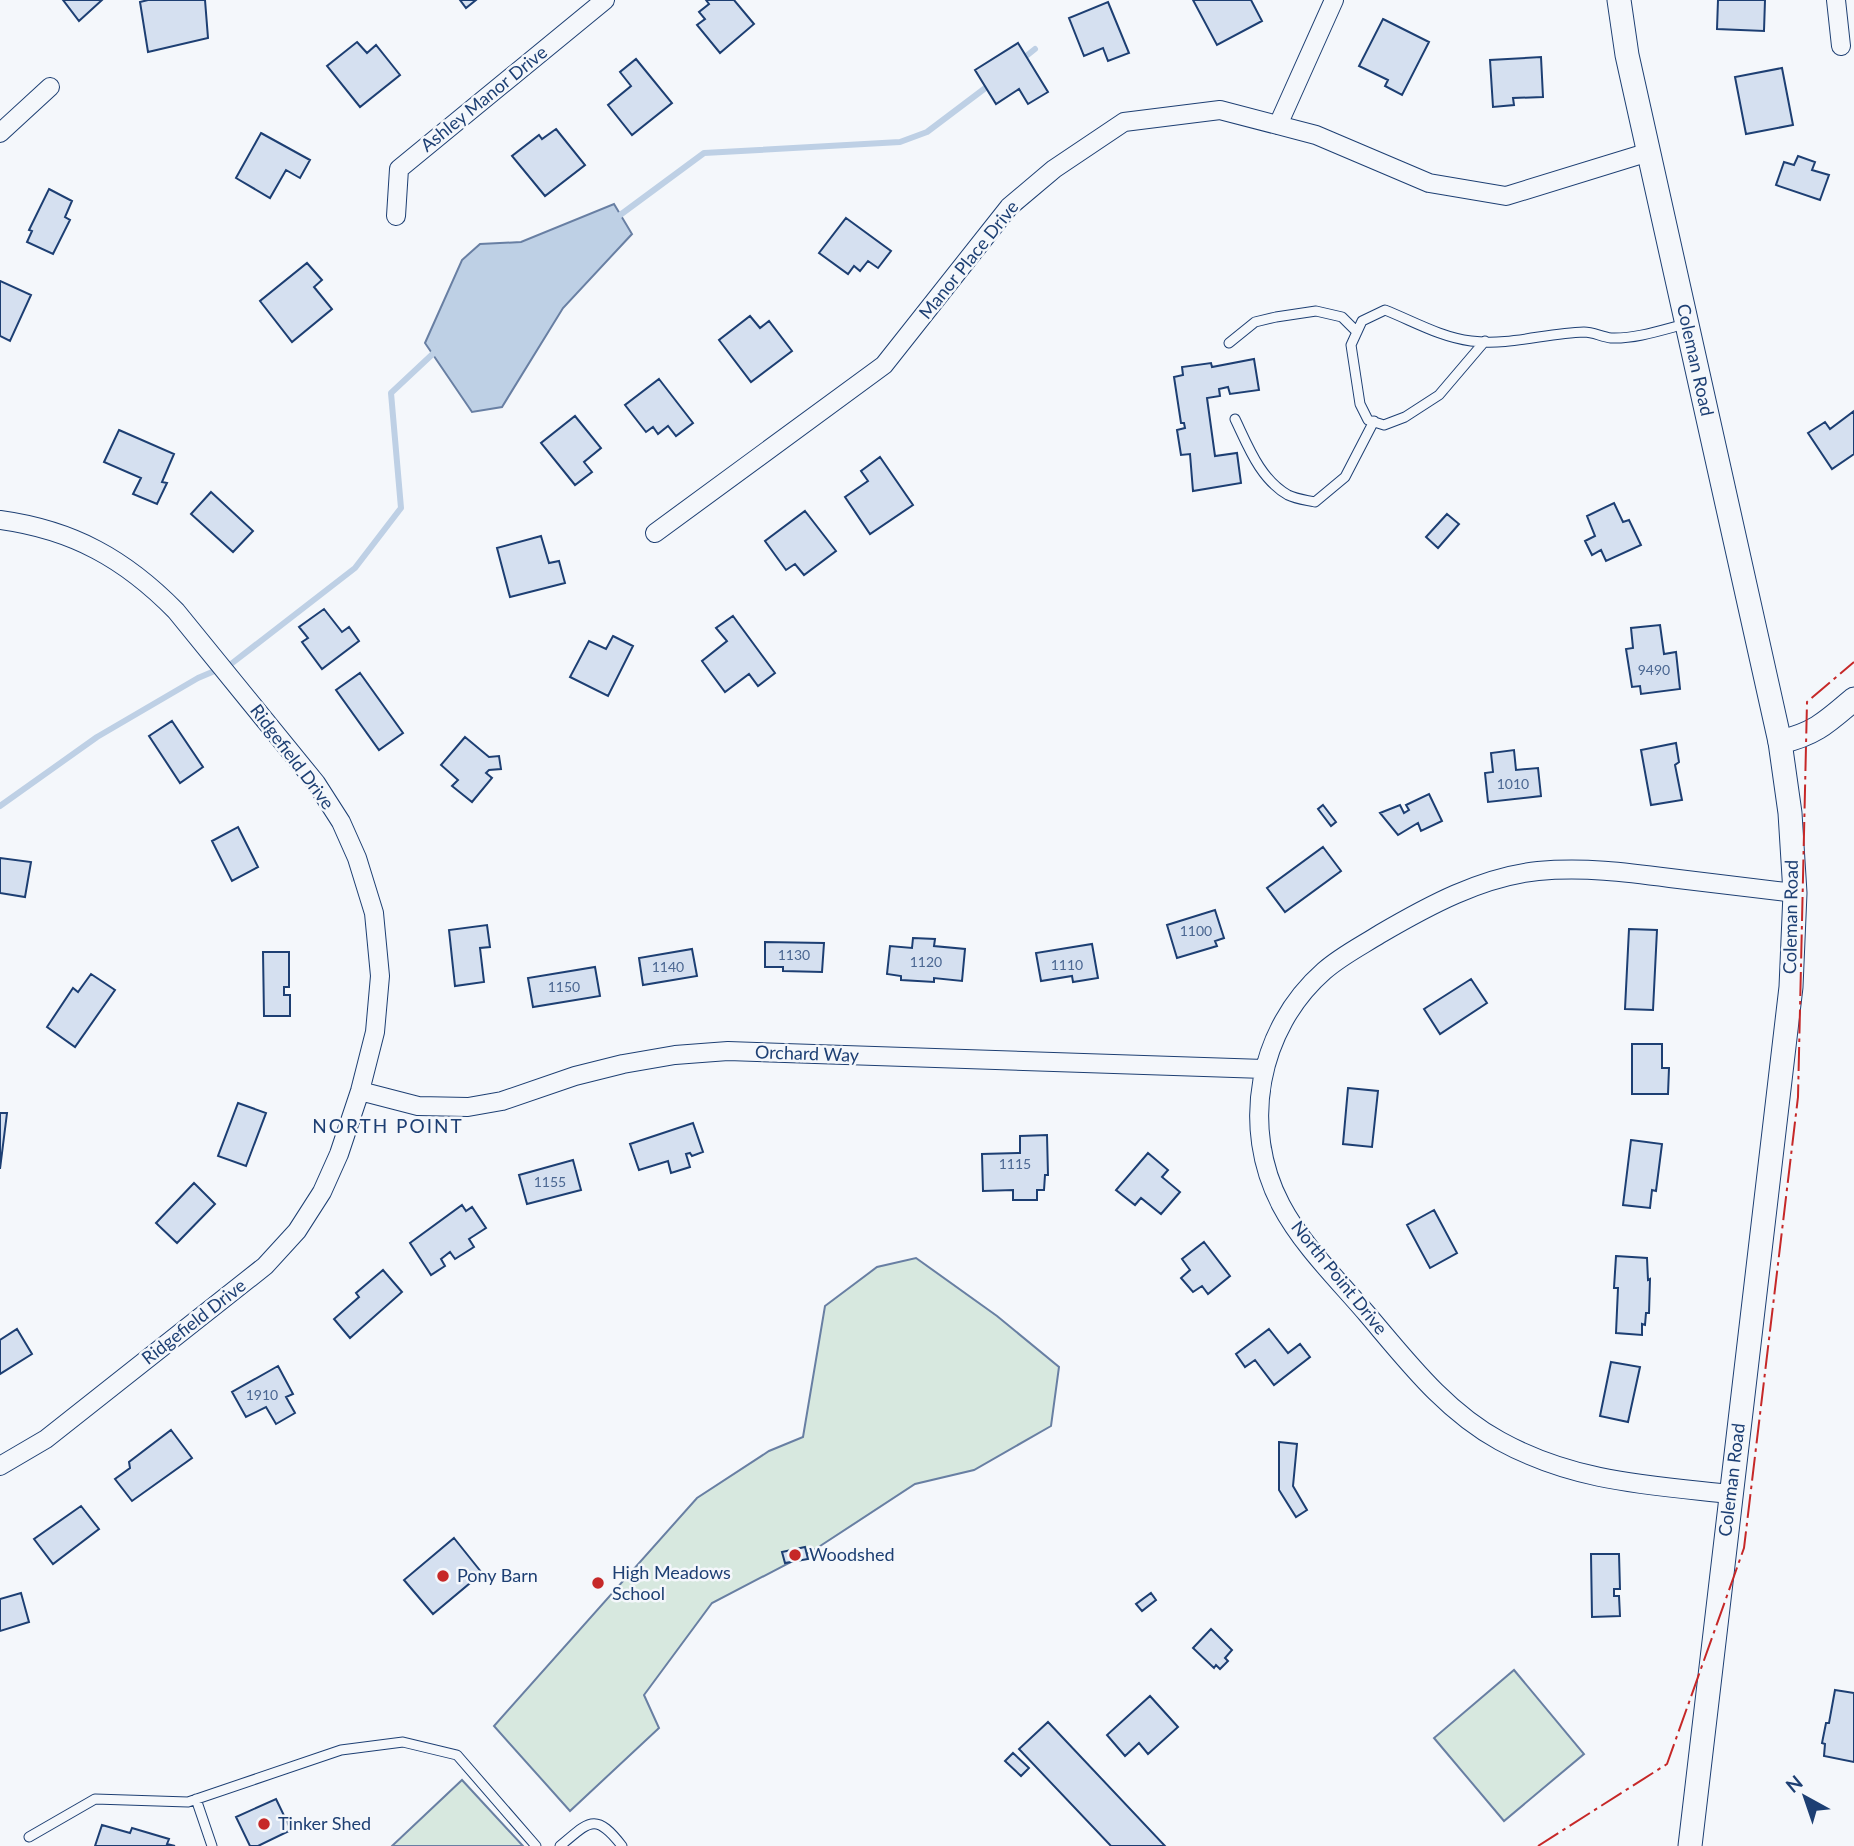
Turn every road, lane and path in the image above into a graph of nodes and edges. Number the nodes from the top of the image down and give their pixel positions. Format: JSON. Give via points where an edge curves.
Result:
{"nodes":[{"id":1,"x":605,"y":0,"type":"edge"},
{"id":2,"x":1334,"y":0,"type":"edge"},
{"id":3,"x":1619,"y":0,"type":"edge"},
{"id":4,"x":1836,"y":0,"type":"edge"},
{"id":5,"x":1842,"y":46,"type":"dead end"},
{"id":6,"x":50,"y":87,"type":"dead end"},
{"id":7,"x":1278,"y":125,"type":"junction"},
{"id":8,"x":0,"y":133,"type":"edge"},
{"id":9,"x":1649,"y":152,"type":"junction"},
{"id":10,"x":396,"y":216,"type":"dead end"},
{"id":11,"x":1687,"y":323,"type":"junction"},
{"id":12,"x":1357,"y":332,"type":"junction"},
{"id":13,"x":1485,"y":341,"type":"junction"},
{"id":14,"x":1229,"y":343,"type":"dead end"},
{"id":15,"x":1235,"y":419,"type":"dead end"},
{"id":16,"x":1374,"y":422,"type":"junction"},
{"id":17,"x":0,"y":520,"type":"edge"},
{"id":18,"x":655,"y":533,"type":"dead end"},
{"id":19,"x":1854,"y":699,"type":"edge"},
{"id":20,"x":1780,"y":743,"type":"junction"},
{"id":21,"x":1795,"y":893,"type":"junction"},
{"id":22,"x":1264,"y":1069,"type":"junction"},
{"id":23,"x":360,"y":1091,"type":"junction"},
{"id":24,"x":0,"y":1466,"type":"edge"},
{"id":25,"x":1730,"y":1494,"type":"junction"},
{"id":26,"x":196,"y":1799,"type":"junction"},
{"id":27,"x":29,"y":1837,"type":"dead end"},
{"id":28,"x":212,"y":1846,"type":"edge"},
{"id":29,"x":536,"y":1846,"type":"edge"},
{"id":30,"x":560,"y":1846,"type":"edge"},
{"id":31,"x":622,"y":1846,"type":"edge"},
{"id":32,"x":1690,"y":1846,"type":"edge"}],
"edges":[{"from":1,"to":10,"type":"street","name":"Ashley Manor Drive","via":[[399,169]]},
{"from":2,"to":7,"type":"street"},
{"from":3,"to":9,"type":"street","name":"Coleman Road"},
{"from":4,"to":5,"type":"street"},
{"from":6,"to":8,"type":"street"},
{"from":7,"to":9,"type":"street","name":"Manor Place Drive","via":[[1316,135],[1429,183],[1506,196]]},
{"from":7,"to":18,"type":"street","name":"Manor Place Drive","via":[[1220,110],[1124,122],[1009,206],[884,365]]},
{"from":9,"to":11,"type":"street","name":"Coleman Road"},
{"from":11,"to":13,"type":"lane","via":[[1610,338],[1587,332]]},
{"from":11,"to":20,"type":"street","name":"Coleman Road"},
{"from":12,"to":13,"type":"lane","via":[[1362,321],[1385,310],[1439,333]]},
{"from":12,"to":14,"type":"lane","via":[[1342,317],[1316,311],[1255,322]]},
{"from":12,"to":16,"type":"lane","via":[[1350,345],[1360,404]]},
{"from":13,"to":16,"type":"lane","via":[[1439,395],[1405,417],[1384,425]]},
{"from":15,"to":16,"type":"lane","via":[[1257,464],[1274,484],[1290,496],[1315,502],[1345,477]]},
{"from":17,"to":23,"type":"street","name":"Ridgefield Drive","via":[[70,537],[109,556],[153,588],[316,783],[341,822],[373,913],[380,975],[375,1032]]},
{"from":19,"to":20,"type":"street","via":[[1825,724]]},
{"from":20,"to":21,"type":"street","name":"Coleman Road"},
{"from":21,"to":22,"type":"street","name":"North Point Drive","via":[[1590,868],[1535,872],[1480,884],[1424,908],[1325,970],[1286,1015]]},
{"from":21,"to":25,"type":"street","name":"Coleman Road","via":[[1791,986]]},
{"from":22,"to":23,"type":"street","name":"Orchard Way","via":[[728,1051],[623,1063],[502,1101],[468,1107],[418,1106]]},
{"from":22,"to":25,"type":"street","name":"North Point Drive","via":[[1258,1102],[1259,1138],[1281,1207],[1441,1398],[1497,1439],[1561,1468],[1613,1481]]},
{"from":23,"to":24,"type":"street","name":"Ridgefield Drive","via":[[322,1192],[297,1231],[265,1266],[46,1440]]},
{"from":25,"to":32,"type":"street","name":"Coleman Road"},
{"from":26,"to":27,"type":"lane","via":[[95,1799]]},
{"from":26,"to":28,"type":"lane"},
{"from":26,"to":29,"type":"lane","via":[[341,1750],[403,1742],[457,1755]]},
{"from":30,"to":31,"type":"lane","via":[[586,1824],[595,1823],[604,1826]]}]}
